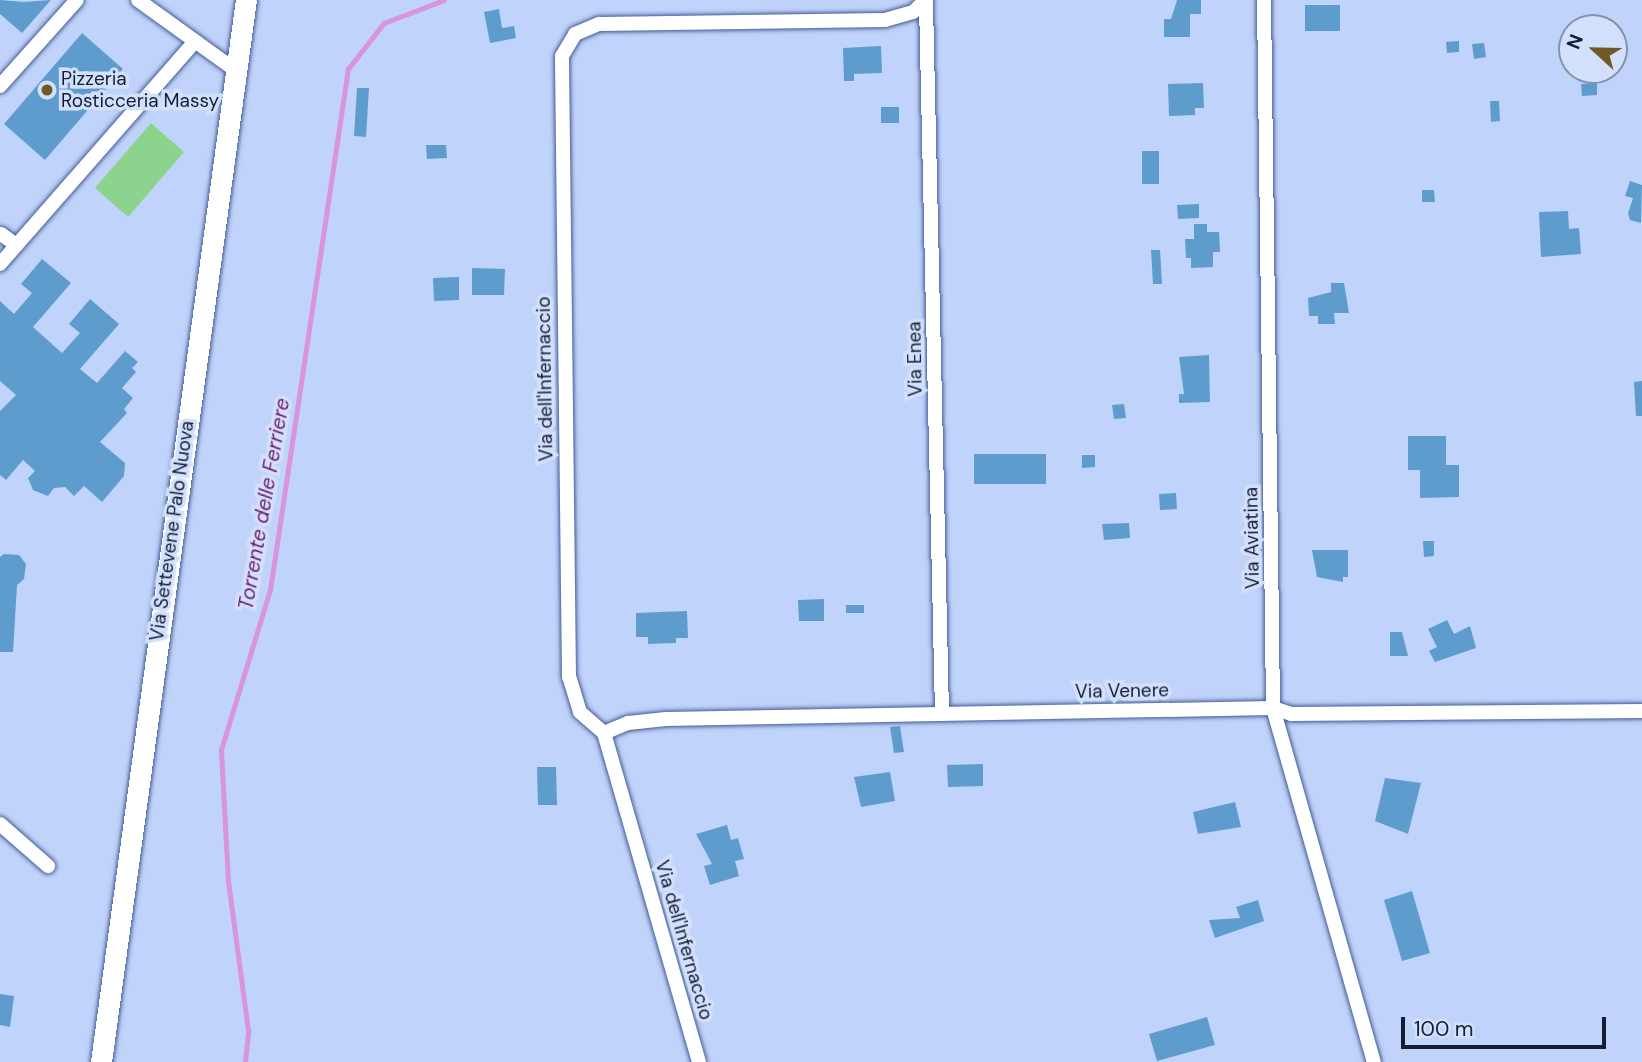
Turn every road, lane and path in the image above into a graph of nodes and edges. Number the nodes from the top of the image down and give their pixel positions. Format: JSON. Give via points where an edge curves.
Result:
{"nodes":[{"id":1,"x":77,"y":0,"type":"edge"},
{"id":2,"x":138,"y":0,"type":"edge"},
{"id":3,"x":246,"y":0,"type":"edge"},
{"id":4,"x":1264,"y":0,"type":"edge"},
{"id":5,"x":926,"y":1,"type":"edge"},
{"id":6,"x":195,"y":41,"type":"junction"},
{"id":7,"x":235,"y":71,"type":"junction"},
{"id":8,"x":0,"y":86,"type":"edge"},
{"id":9,"x":1,"y":234,"type":"edge"},
{"id":10,"x":16,"y":245,"type":"junction"},
{"id":11,"x":0,"y":264,"type":"edge"},
{"id":12,"x":1273,"y":708,"type":"junction"},
{"id":13,"x":1642,"y":711,"type":"edge"},
{"id":14,"x":942,"y":714,"type":"junction"},
{"id":15,"x":604,"y":733,"type":"junction"},
{"id":16,"x":0,"y":824,"type":"edge"},
{"id":17,"x":48,"y":866,"type":"dead end"},
{"id":18,"x":101,"y":1062,"type":"edge"},
{"id":19,"x":699,"y":1062,"type":"edge"},
{"id":20,"x":1374,"y":1062,"type":"edge"}],
"edges":[{"from":1,"to":8,"type":"street"},
{"from":2,"to":6,"type":"street"},
{"from":3,"to":7,"type":"main road","name":"Via Settevene Palo Nuova"},
{"from":4,"to":12,"type":"street","name":"Via Aviatina"},
{"from":5,"to":14,"type":"street","name":"Via Enea"},
{"from":5,"to":15,"type":"street","name":"Via dell'Infernaccio","via":[[909,14],[885,20],[599,24],[579,31],[564,50],[560,72],[569,677],[580,712]]},
{"from":6,"to":7,"type":"street"},
{"from":6,"to":10,"type":"street"},
{"from":7,"to":18,"type":"main road","name":"Via Settevene Palo Nuova"},
{"from":9,"to":10,"type":"street"},
{"from":10,"to":11,"type":"street"},
{"from":12,"to":13,"type":"street","name":"Via Venere","via":[[1292,714]]},
{"from":12,"to":14,"type":"street","name":"Via Venere"},
{"from":12,"to":20,"type":"street","name":"Via Aviatina"},
{"from":14,"to":15,"type":"street","name":"Via Venere","via":[[658,719]]},
{"from":15,"to":19,"type":"street","name":"Via dell'Infernaccio"},
{"from":16,"to":17,"type":"street"}]}
